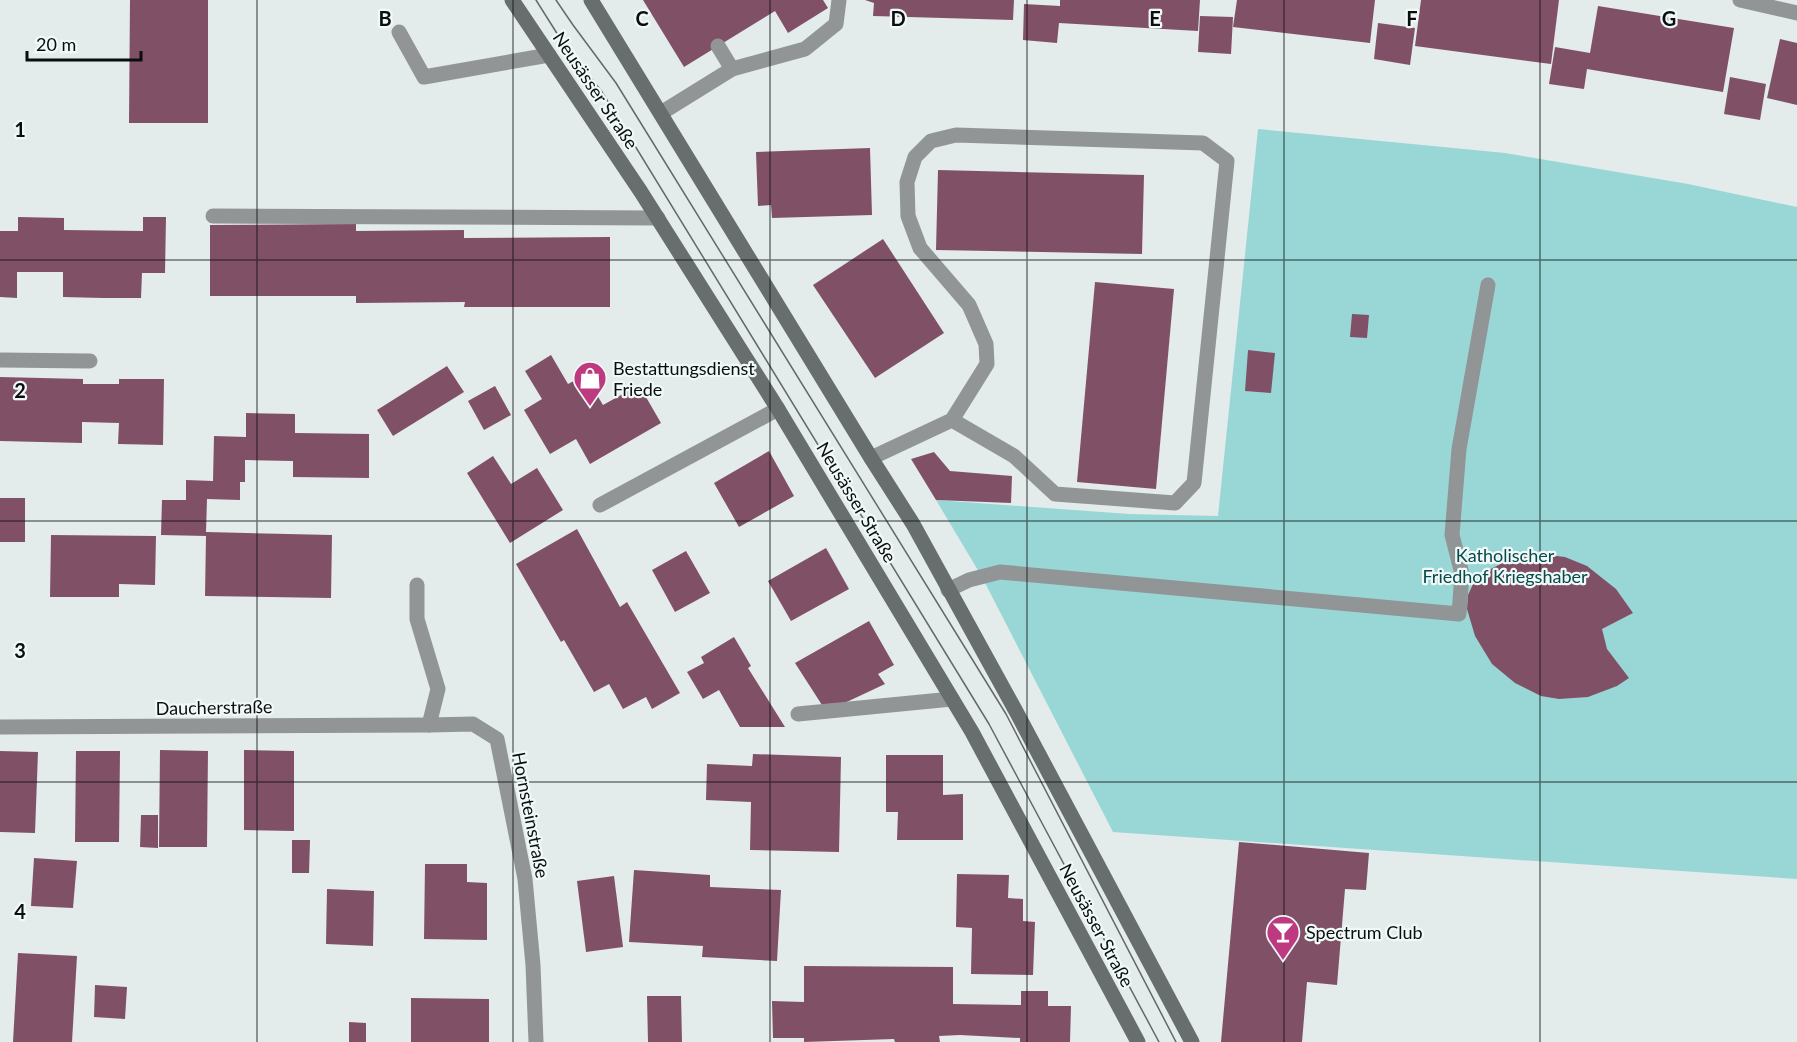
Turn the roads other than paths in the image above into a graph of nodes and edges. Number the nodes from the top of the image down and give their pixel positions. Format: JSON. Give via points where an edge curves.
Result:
{"nodes":[{"id":1,"x":512,"y":0,"type":"edge"},
{"id":2,"x":591,"y":0,"type":"edge"},
{"id":3,"x":839,"y":0,"type":"edge"},
{"id":4,"x":1740,"y":0,"type":"edge"},
{"id":5,"x":1770,"y":3,"type":"edge"},
{"id":6,"x":1797,"y":13,"type":"edge"},
{"id":7,"x":399,"y":32,"type":"dead end"},
{"id":8,"x":718,"y":46,"type":"dead end"},
{"id":9,"x":549,"y":55,"type":"junction"},
{"id":10,"x":732,"y":69,"type":"junction"},
{"id":11,"x":661,"y":113,"type":"junction"},
{"id":12,"x":213,"y":216,"type":"dead end"},
{"id":13,"x":658,"y":218,"type":"junction"},
{"id":14,"x":1488,"y":285,"type":"dead end"},
{"id":15,"x":0,"y":360,"type":"edge"},
{"id":16,"x":90,"y":361,"type":"dead end"},
{"id":17,"x":778,"y":409,"type":"junction"},
{"id":18,"x":952,"y":420,"type":"junction"},
{"id":19,"x":871,"y":458,"type":"junction"},
{"id":20,"x":600,"y":505,"type":"dead end"},
{"id":21,"x":417,"y":585,"type":"dead end"},
{"id":22,"x":948,"y":590,"type":"junction"},
{"id":23,"x":952,"y":699,"type":"junction"},
{"id":24,"x":798,"y":714,"type":"dead end"},
{"id":25,"x":429,"y":725,"type":"junction"},
{"id":26,"x":0,"y":727,"type":"edge"},
{"id":27,"x":536,"y":1042,"type":"edge"},
{"id":28,"x":1138,"y":1042,"type":"edge"},
{"id":29,"x":1192,"y":1042,"type":"edge"}],
"edges":[{"from":1,"to":9,"type":"main road","name":"Neusässer Straße"},
{"from":2,"to":11,"type":"main road","name":"Neusässer Straße"},
{"from":3,"to":10,"type":"street","via":[[836,24],[805,49]]},
{"from":4,"to":5,"type":"street"},
{"from":5,"to":6,"type":"street"},
{"from":7,"to":9,"type":"street","via":[[424,77]]},
{"from":8,"to":10,"type":"street"},
{"from":9,"to":13,"type":"main road","name":"Neusässer Straße"},
{"from":10,"to":11,"type":"street"},
{"from":11,"to":19,"type":"main road","name":"Neusässer Straße"},
{"from":12,"to":13,"type":"street"},
{"from":13,"to":17,"type":"main road","name":"Neusässer Straße"},
{"from":14,"to":22,"type":"street","via":[[1458,449],[1452,535],[1462,574],[1459,614],[1000,572]]},
{"from":15,"to":16,"type":"street"},
{"from":17,"to":20,"type":"street"},
{"from":17,"to":23,"type":"main road","name":"Neusässer Straße"},
{"from":18,"to":18,"type":"street","via":[[1014,456],[1055,494],[1175,503],[1194,483],[1227,161],[1203,143],[1003,135],[956,135],[931,141],[915,157],[907,183],[908,216],[920,248],[969,305],[986,344],[987,364]]},
{"from":18,"to":19,"type":"street"},
{"from":19,"to":22,"type":"main road","name":"Neusässer Straße","via":[[913,524]]},
{"from":21,"to":25,"type":"street","via":[[417,619],[438,689]]},
{"from":22,"to":29,"type":"main road","name":"Neusässer Straße"},
{"from":23,"to":24,"type":"street"},
{"from":23,"to":28,"type":"main road","name":"Neusässer Straße"},
{"from":25,"to":26,"type":"street","name":"Daucherstraße"},
{"from":25,"to":27,"type":"street","name":"Hornsteinstraße","via":[[473,724],[497,739],[525,879]]}]}
